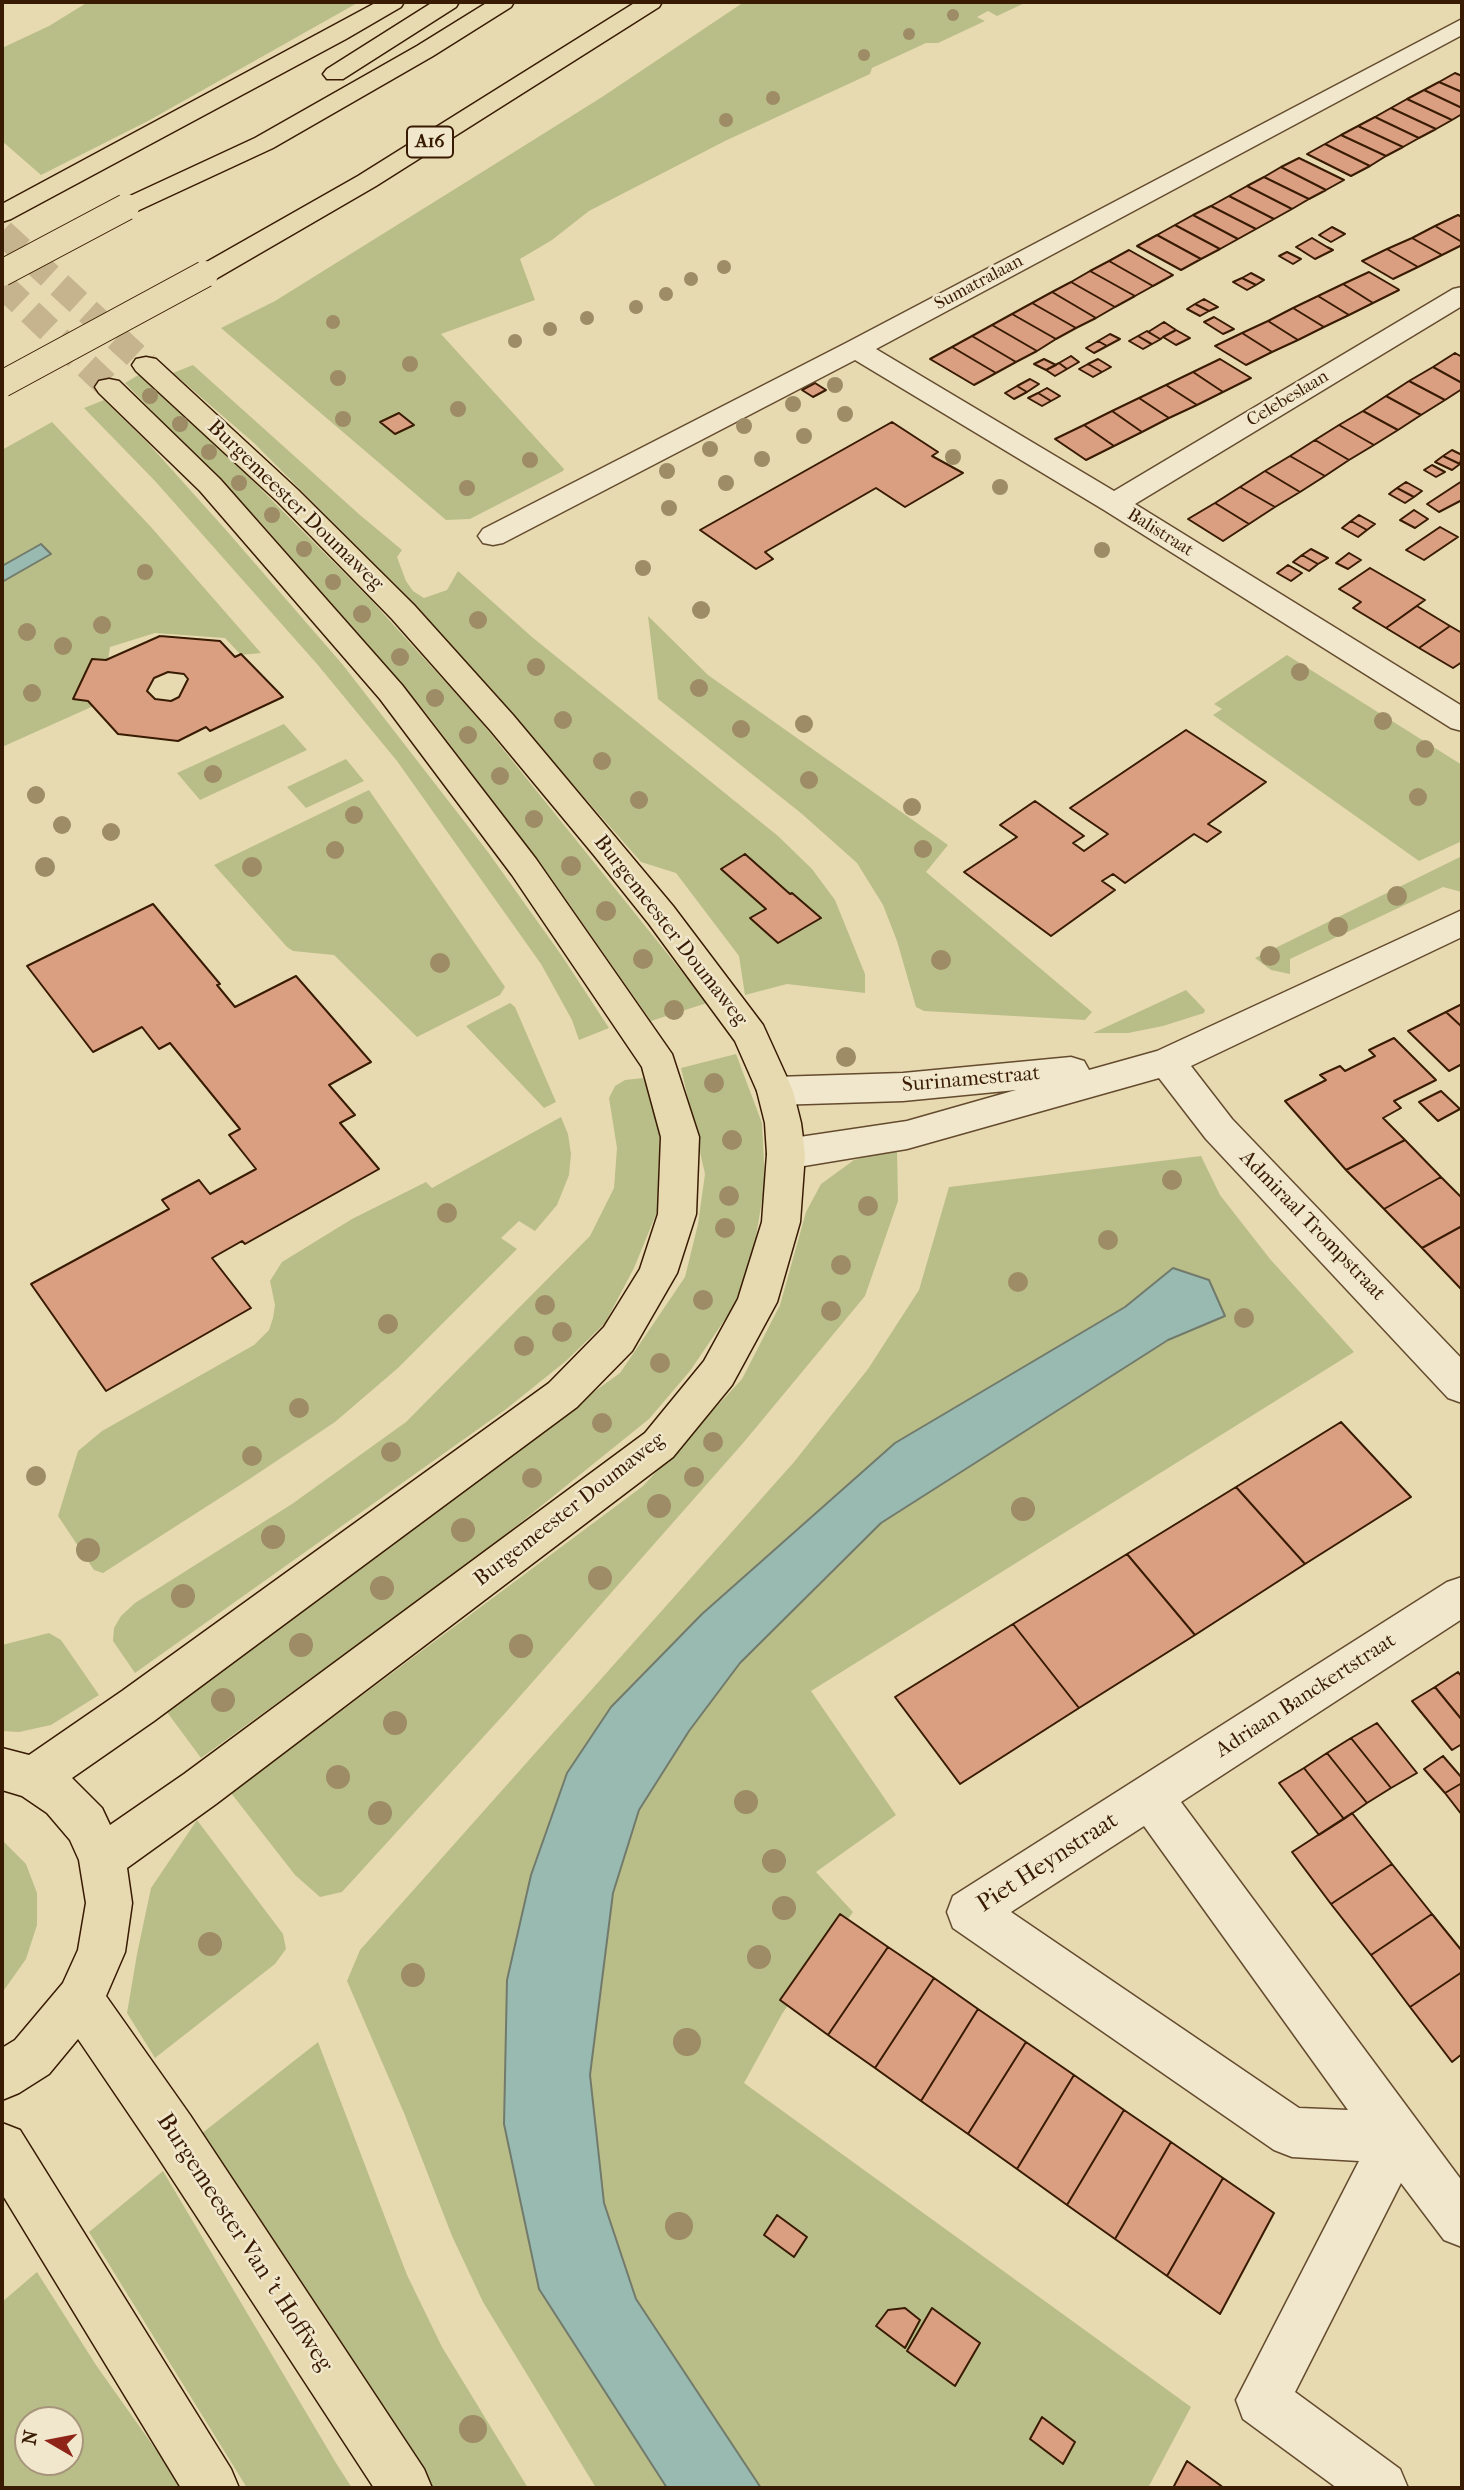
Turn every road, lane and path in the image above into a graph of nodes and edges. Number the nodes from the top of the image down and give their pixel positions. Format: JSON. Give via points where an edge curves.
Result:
{"nodes":[{"id":1,"x":393,"y":2,"type":"edge"},
{"id":2,"x":448,"y":2,"type":"edge"},
{"id":3,"x":503,"y":2,"type":"edge"},
{"id":4,"x":651,"y":2,"type":"edge"},
{"id":5,"x":1462,"y":26,"type":"edge"},
{"id":6,"x":126,"y":207,"type":"junction"},
{"id":7,"x":2,"y":214,"type":"edge"},
{"id":8,"x":2,"y":273,"type":"edge"},
{"id":9,"x":1462,"y":295,"type":"edge"},
{"id":10,"x":856,"y":349,"type":"junction"},
{"id":11,"x":146,"y":365,"type":"tunnel mouth"},
{"id":12,"x":2,"y":384,"type":"edge"},
{"id":13,"x":109,"y":387,"type":"tunnel mouth"},
{"id":14,"x":1114,"y":504,"type":"junction"},
{"id":15,"x":493,"y":536,"type":"dead end"},
{"id":16,"x":1462,"y":720,"type":"edge"},
{"id":17,"x":1462,"y":922,"type":"edge"},
{"id":18,"x":1167,"y":1062,"type":"junction"},
{"id":19,"x":775,"y":1091,"type":"junction"},
{"id":20,"x":786,"y":1154,"type":"junction"},
{"id":21,"x":1462,"y":1386,"type":"edge"},
{"id":22,"x":1462,"y":1596,"type":"edge"},
{"id":23,"x":18,"y":1774,"type":"edge"},
{"id":24,"x":1150,"y":1797,"type":"junction"},
{"id":25,"x":102,"y":1858,"type":"junction"},
{"id":26,"x":80,"y":2000,"type":"junction"},
{"id":27,"x":2,"y":2076,"type":"edge"},
{"id":28,"x":1398,"y":2138,"type":"junction"},
{"id":29,"x":2,"y":2148,"type":"edge"},
{"id":30,"x":1462,"y":2222,"type":"edge"},
{"id":31,"x":212,"y":2488,"type":"edge"},
{"id":32,"x":405,"y":2488,"type":"edge"},
{"id":33,"x":1381,"y":2488,"type":"edge"}],
"edges":[{"from":1,"to":7,"type":"main road"},
{"from":2,"to":6,"type":"main road"},
{"from":3,"to":6,"type":"main road","via":[[264,144]]},
{"from":4,"to":12,"type":"main road","number":"A16","bridge":true,"via":[[378,174]]},
{"from":5,"to":10,"type":"street","name":"Sumatralaan"},
{"from":6,"to":8,"type":"main road","bridge":true},
{"from":9,"to":14,"type":"street","name":"Celebeslaan"},
{"from":10,"to":14,"type":"street","name":"Balistraat"},
{"from":10,"to":15,"type":"street","name":"Sumatralaan"},
{"from":11,"to":19,"type":"main road","name":"Burgemeester Doumaweg","via":[[298,505],[403,612],[502,723],[661,915],[736,1014]]},
{"from":13,"to":23,"type":"main road","name":"Burgemeester Doumaweg","via":[[210,485],[391,692],[606,984],[659,1063],[680,1137],[677,1214],[658,1273],[618,1339],[564,1395],[138,1706]]},
{"from":14,"to":16,"type":"street","name":"Balistraat"},
{"from":17,"to":18,"type":"street","name":"Surinamestraat"},
{"from":18,"to":19,"type":"street","name":"Surinamestraat","via":[[903,1087]]},
{"from":18,"to":20,"type":"street","name":"Surinamestraat","via":[[919,1132]]},
{"from":18,"to":21,"type":"street","name":"Admiraal Trompstraat","via":[[1219,1129]]},
{"from":19,"to":20,"type":"main road","name":"Burgemeester Doumaweg"},
{"from":20,"to":25,"type":"main road","name":"Burgemeester Doumaweg","via":[[781,1222],[757,1302],[718,1373],[659,1445]]},
{"from":22,"to":24,"type":"street","name":"Adriaan Banckertstraat"},
{"from":23,"to":25,"type":"main road","via":[[63,1798],[86,1825]]},
{"from":24,"to":28,"type":"street"},
{"from":24,"to":28,"type":"street","name":"Piet Heynstraat","via":[[970,1912],[1292,2132]]},
{"from":25,"to":26,"type":"main road","via":[[109,1903],[101,1952]]},
{"from":26,"to":27,"type":"main road","via":[[32,2057]]},
{"from":26,"to":32,"type":"main road","name":"Burgemeester Van 't Hoffweg"},
{"from":28,"to":30,"type":"street"},
{"from":28,"to":33,"type":"street","via":[[1262,2400]]},
{"from":29,"to":31,"type":"main road"}]}
